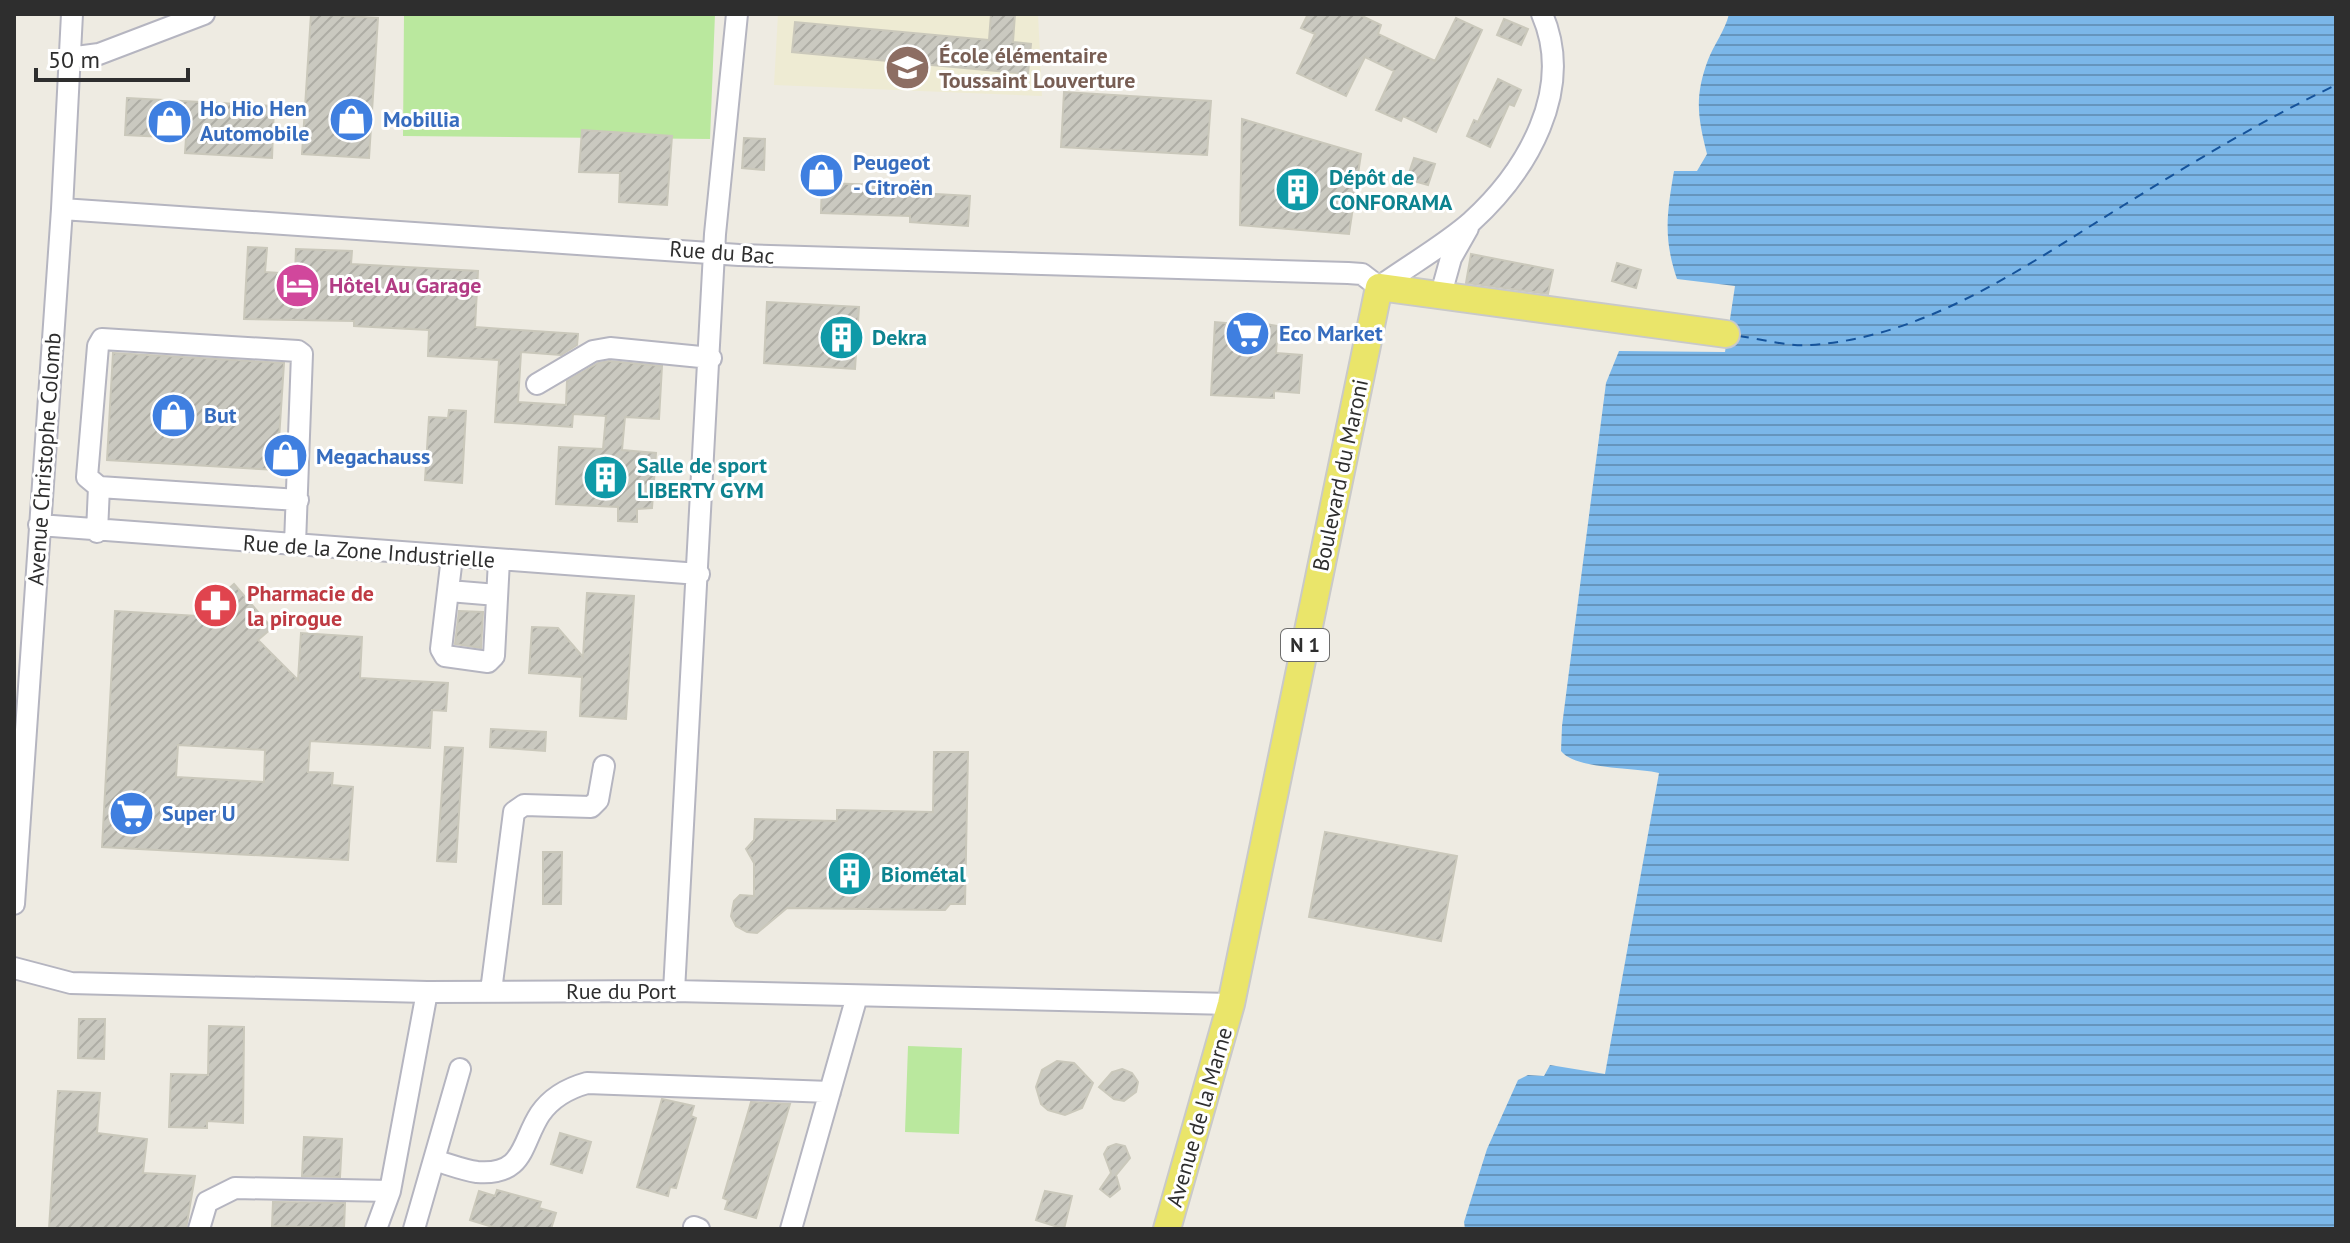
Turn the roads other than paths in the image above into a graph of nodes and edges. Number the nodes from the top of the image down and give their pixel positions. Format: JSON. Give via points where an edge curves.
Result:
{"nodes":[{"id":1,"x":72,"y":14,"type":"edge"},
{"id":2,"x":204,"y":14,"type":"edge"},
{"id":3,"x":737,"y":14,"type":"edge"},
{"id":4,"x":1542,"y":14,"type":"edge"},
{"id":5,"x":69,"y":58,"type":"junction"},
{"id":6,"x":62,"y":209,"type":"junction"},
{"id":7,"x":1472,"y":221,"type":"junction"},
{"id":8,"x":715,"y":253,"type":"junction"},
{"id":9,"x":1379,"y":287,"type":"junction"},
{"id":10,"x":1441,"y":294,"type":"junction"},
{"id":11,"x":1726,"y":334,"type":"dead end"},
{"id":12,"x":711,"y":358,"type":"junction"},
{"id":13,"x":537,"y":384,"type":"dead end"},
{"id":14,"x":99,"y":487,"type":"junction"},
{"id":15,"x":298,"y":500,"type":"junction"},
{"id":16,"x":39,"y":525,"type":"junction"},
{"id":17,"x":97,"y":532,"type":"junction"},
{"id":18,"x":295,"y":544,"type":"junction"},
{"id":19,"x":452,"y":557,"type":"junction"},
{"id":20,"x":499,"y":560,"type":"junction"},
{"id":21,"x":699,"y":574,"type":"junction"},
{"id":22,"x":449,"y":591,"type":"junction"},
{"id":23,"x":497,"y":595,"type":"junction"},
{"id":24,"x":604,"y":766,"type":"dead end"},
{"id":25,"x":14,"y":904,"type":"edge"},
{"id":26,"x":14,"y":968,"type":"edge"},
{"id":27,"x":491,"y":991,"type":"junction"},
{"id":28,"x":674,"y":991,"type":"junction"},
{"id":29,"x":427,"y":992,"type":"junction"},
{"id":30,"x":857,"y":996,"type":"junction"},
{"id":31,"x":1231,"y":1004,"type":"junction"},
{"id":32,"x":460,"y":1069,"type":"dead end"},
{"id":33,"x":830,"y":1092,"type":"junction"},
{"id":34,"x":434,"y":1160,"type":"junction"},
{"id":35,"x":390,"y":1191,"type":"junction"},
{"id":36,"x":199,"y":1229,"type":"edge"},
{"id":37,"x":376,"y":1229,"type":"edge"},
{"id":38,"x":414,"y":1229,"type":"edge"},
{"id":39,"x":791,"y":1229,"type":"edge"},
{"id":40,"x":1167,"y":1229,"type":"edge"}],
"edges":[{"from":1,"to":5,"type":"street","name":"Avenue Christophe Colomb"},
{"from":2,"to":5,"type":"street","via":[[99,54]]},
{"from":3,"to":8,"type":"street"},
{"from":4,"to":7,"type":"street","via":[[1553,64],[1544,119],[1515,170]]},
{"from":5,"to":6,"type":"street","name":"Avenue Christophe Colomb"},
{"from":6,"to":8,"type":"street","name":"Rue du Bac"},
{"from":6,"to":16,"type":"street","name":"Avenue Christophe Colomb"},
{"from":7,"to":9,"type":"street"},
{"from":7,"to":10,"type":"street","via":[[1451,258]]},
{"from":8,"to":9,"type":"street","name":"Rue du Bac","via":[[1322,271],[1362,274]]},
{"from":8,"to":12,"type":"street"},
{"from":9,"to":10,"type":"main road"},
{"from":9,"to":31,"type":"main road","name":"Boulevard du Maroni","number":"N 1"},
{"from":10,"to":11,"type":"main road"},
{"from":12,"to":13,"type":"street","via":[[610,348],[593,351]]},
{"from":12,"to":21,"type":"street"},
{"from":14,"to":15,"type":"street"},
{"from":14,"to":15,"type":"street","via":[[87,477],[102,339],[283,350],[298,351],[303,362]]},
{"from":14,"to":17,"type":"street"},
{"from":15,"to":18,"type":"street"},
{"from":16,"to":17,"type":"street","name":"Rue de la Zone Industrielle"},
{"from":16,"to":25,"type":"street","name":"Avenue Christophe Colomb"},
{"from":17,"to":18,"type":"street","name":"Rue de la Zone Industrielle"},
{"from":18,"to":19,"type":"street","name":"Rue de la Zone Industrielle"},
{"from":19,"to":20,"type":"street","name":"Rue de la Zone Industrielle"},
{"from":19,"to":22,"type":"street"},
{"from":20,"to":21,"type":"street","name":"Rue de la Zone Industrielle"},
{"from":20,"to":23,"type":"street"},
{"from":21,"to":28,"type":"street"},
{"from":22,"to":23,"type":"street"},
{"from":22,"to":23,"type":"street","via":[[442,653],[488,662],[494,656]]},
{"from":24,"to":27,"type":"street","via":[[598,800],[591,807],[524,805],[514,812]]},
{"from":26,"to":29,"type":"street","name":"Rue du Port","via":[[71,983]]},
{"from":27,"to":28,"type":"street","name":"Rue du Port"},
{"from":27,"to":29,"type":"street","name":"Rue du Port"},
{"from":28,"to":30,"type":"street","name":"Rue du Port"},
{"from":29,"to":35,"type":"street"},
{"from":30,"to":31,"type":"street","name":"Rue du Port"},
{"from":30,"to":33,"type":"street"},
{"from":31,"to":40,"type":"main road","name":"Avenue de la Marne","number":"N 1"},
{"from":32,"to":34,"type":"street"},
{"from":33,"to":34,"type":"street","via":[[587,1083],[562,1093],[540,1114],[523,1154],[509,1166],[476,1172]]},
{"from":33,"to":39,"type":"street"},
{"from":34,"to":38,"type":"street"},
{"from":35,"to":36,"type":"street","via":[[235,1188],[207,1202]]},
{"from":35,"to":37,"type":"street"}]}
